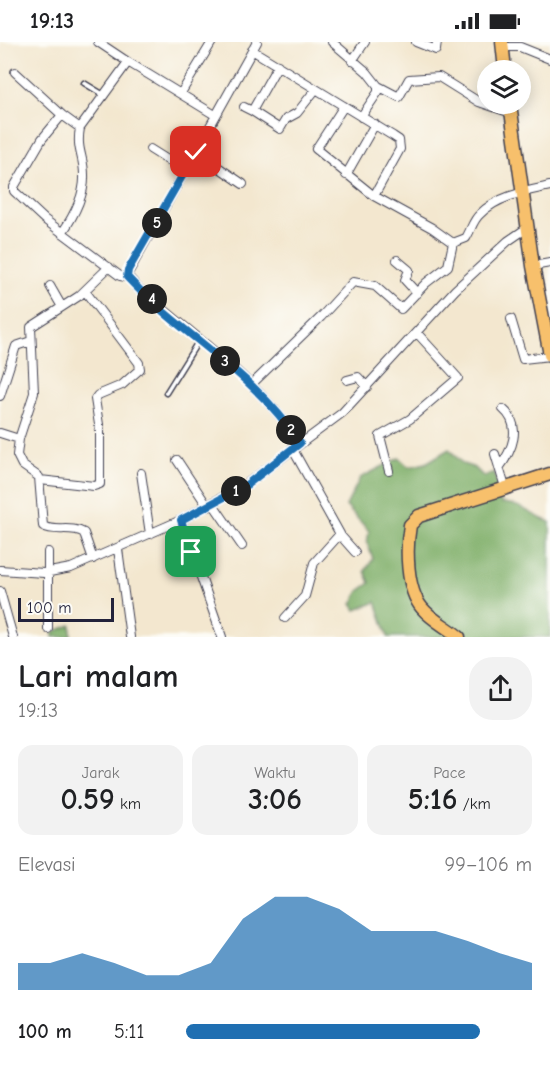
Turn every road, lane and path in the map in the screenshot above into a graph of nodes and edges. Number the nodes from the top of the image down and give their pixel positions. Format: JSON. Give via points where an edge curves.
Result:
{"nodes":[{"id":1,"x":98,"y":42,"type":"edge"},
{"id":2,"x":212,"y":42,"type":"edge"},
{"id":3,"x":332,"y":42,"type":"edge"},
{"id":4,"x":365,"y":42,"type":"edge"},
{"id":5,"x":416,"y":42,"type":"edge"},
{"id":6,"x":437,"y":42,"type":"edge"},
{"id":7,"x":502,"y":45,"type":"edge"},
{"id":8,"x":255,"y":46,"type":"edge"},
{"id":9,"x":550,"y":59,"type":"edge"},
{"id":10,"x":352,"y":60,"type":"junction"},
{"id":11,"x":504,"y":60,"type":"edge"},
{"id":12,"x":128,"y":62,"type":"junction"},
{"id":13,"x":278,"y":65,"type":"junction"},
{"id":14,"x":15,"y":72,"type":"dead end"},
{"id":15,"x":84,"y":83,"type":"dead end"},
{"id":16,"x":378,"y":86,"type":"junction"},
{"id":17,"x":316,"y":89,"type":"junction"},
{"id":18,"x":181,"y":93,"type":"junction"},
{"id":19,"x":105,"y":96,"type":"junction"},
{"id":20,"x":477,"y":101,"type":"edge"},
{"id":21,"x":344,"y":106,"type":"junction"},
{"id":22,"x":511,"y":114,"type":"edge"},
{"id":23,"x":62,"y":115,"type":"junction"},
{"id":24,"x":215,"y":115,"type":"junction"},
{"id":25,"x":361,"y":117,"type":"junction"},
{"id":26,"x":375,"y":124,"type":"junction"},
{"id":27,"x":80,"y":128,"type":"junction"},
{"id":28,"x":150,"y":149,"type":"dead end"},
{"id":29,"x":196,"y":152,"type":"junction"},
{"id":30,"x":185,"y":171,"type":"junction"},
{"id":31,"x":346,"y":175,"type":"junction"},
{"id":32,"x":243,"y":184,"type":"dead end"},
{"id":33,"x":550,"y":186,"type":"edge"},
{"id":34,"x":522,"y":192,"type":"junction"},
{"id":35,"x":374,"y":196,"type":"junction"},
{"id":36,"x":527,"y":228,"type":"junction"},
{"id":37,"x":62,"y":233,"type":"junction"},
{"id":38,"x":453,"y":243,"type":"junction"},
{"id":39,"x":397,"y":260,"type":"dead end"},
{"id":40,"x":550,"y":263,"type":"edge"},
{"id":41,"x":533,"y":266,"type":"junction"},
{"id":42,"x":109,"y":267,"type":"junction"},
{"id":43,"x":128,"y":274,"type":"junction"},
{"id":44,"x":50,"y":286,"type":"dead end"},
{"id":45,"x":85,"y":291,"type":"junction"},
{"id":46,"x":417,"y":293,"type":"junction"},
{"id":47,"x":62,"y":307,"type":"junction"},
{"id":48,"x":511,"y":319,"type":"dead end"},
{"id":49,"x":417,"y":333,"type":"junction"},
{"id":50,"x":199,"y":340,"type":"junction"},
{"id":51,"x":31,"y":341,"type":"junction"},
{"id":52,"x":550,"y":355,"type":"edge"},
{"id":53,"x":346,"y":380,"type":"dead end"},
{"id":54,"x":252,"y":384,"type":"junction"},
{"id":55,"x":367,"y":387,"type":"junction"},
{"id":56,"x":166,"y":393,"type":"dead end"},
{"id":57,"x":0,"y":396,"type":"edge"},
{"id":58,"x":503,"y":409,"type":"dead end"},
{"id":59,"x":0,"y":433,"type":"edge"},
{"id":60,"x":19,"y":439,"type":"junction"},
{"id":61,"x":300,"y":443,"type":"junction"},
{"id":62,"x":292,"y":448,"type":"junction"},
{"id":63,"x":495,"y":454,"type":"dead end"},
{"id":64,"x":177,"y":460,"type":"dead end"},
{"id":65,"x":499,"y":468,"type":"junction"},
{"id":66,"x":389,"y":471,"type":"dead end"},
{"id":67,"x":141,"y":473,"type":"dead end"},
{"id":68,"x":550,"y":474,"type":"edge"},
{"id":69,"x":40,"y":480,"type":"junction"},
{"id":70,"x":504,"y":487,"type":"junction"},
{"id":71,"x":210,"y":506,"type":"junction"},
{"id":72,"x":181,"y":520,"type":"junction"},
{"id":73,"x":150,"y":534,"type":"junction"},
{"id":74,"x":340,"y":535,"type":"junction"},
{"id":75,"x":242,"y":546,"type":"dead end"},
{"id":76,"x":118,"y":549,"type":"junction"},
{"id":77,"x":48,"y":552,"type":"dead end"},
{"id":78,"x":356,"y":552,"type":"dead end"},
{"id":79,"x":93,"y":559,"type":"junction"},
{"id":80,"x":0,"y":570,"type":"edge"},
{"id":81,"x":50,"y":572,"type":"junction"},
{"id":82,"x":0,"y":591,"type":"edge"},
{"id":83,"x":285,"y":618,"type":"dead end"},
{"id":84,"x":48,"y":629,"type":"dead end"},
{"id":85,"x":13,"y":637,"type":"edge"},
{"id":86,"x":130,"y":637,"type":"edge"},
{"id":87,"x":222,"y":637,"type":"edge"},
{"id":88,"x":459,"y":637,"type":"edge"}],
"edges":[{"from":1,"to":12,"type":"street"},
{"from":2,"to":18,"type":"street"},
{"from":3,"to":10,"type":"street"},
{"from":4,"to":10,"type":"street"},
{"from":5,"to":6,"type":"street","via":[[435,50]]},
{"from":7,"to":9,"type":"street","via":[[520,47]]},
{"from":7,"to":11,"type":"highway"},
{"from":8,"to":13,"type":"street"},
{"from":8,"to":24,"type":"street"},
{"from":10,"to":16,"type":"street"},
{"from":12,"to":18,"type":"street"},
{"from":12,"to":19,"type":"street"},
{"from":13,"to":17,"type":"street"},
{"from":13,"to":17,"type":"street","via":[[248,109],[280,129]]},
{"from":14,"to":23,"type":"street"},
{"from":15,"to":19,"type":"lane"},
{"from":16,"to":20,"type":"street","via":[[399,97],[411,79],[439,76]]},
{"from":16,"to":25,"type":"street"},
{"from":17,"to":21,"type":"street"},
{"from":18,"to":24,"type":"street"},
{"from":19,"to":27,"type":"street"},
{"from":21,"to":25,"type":"street"},
{"from":21,"to":31,"type":"street","via":[[316,149]]},
{"from":22,"to":34,"type":"highway"},
{"from":23,"to":27,"type":"street"},
{"from":23,"to":37,"type":"street","via":[[42,139],[13,189]]},
{"from":24,"to":29,"type":"street"},
{"from":25,"to":26,"type":"street"},
{"from":26,"to":31,"type":"street"},
{"from":26,"to":35,"type":"street","via":[[399,140],[400,147]]},
{"from":27,"to":37,"type":"street","via":[[77,144],[85,177],[76,209]]},
{"from":28,"to":30,"type":"street"},
{"from":29,"to":30,"type":"street"},
{"from":29,"to":32,"type":"street"},
{"from":30,"to":43,"type":"street"},
{"from":31,"to":35,"type":"street"},
{"from":33,"to":34,"type":"street"},
{"from":34,"to":36,"type":"highway"},
{"from":34,"to":38,"type":"street","via":[[484,210],[466,238]]},
{"from":35,"to":38,"type":"street"},
{"from":36,"to":41,"type":"highway"},
{"from":36,"to":49,"type":"street","via":[[481,266]]},
{"from":37,"to":42,"type":"street"},
{"from":38,"to":46,"type":"street","via":[[448,266]]},
{"from":39,"to":46,"type":"street","via":[[409,270],[405,280]]},
{"from":40,"to":41,"type":"street"},
{"from":41,"to":52,"type":"highway"},
{"from":42,"to":43,"type":"street","via":[[121,277]]},
{"from":42,"to":45,"type":"street"},
{"from":43,"to":50,"type":"street"},
{"from":44,"to":47,"type":"street"},
{"from":45,"to":47,"type":"street"},
{"from":45,"to":69,"type":"street","via":[[140,369],[122,385],[94,399],[100,430],[100,484]]},
{"from":46,"to":54,"type":"street","via":[[399,309],[375,286],[353,282]]},
{"from":47,"to":51,"type":"street","via":[[32,323]]},
{"from":48,"to":52,"type":"street","via":[[523,359]]},
{"from":49,"to":55,"type":"street"},
{"from":49,"to":66,"type":"street","via":[[458,378],[410,419],[380,436]]},
{"from":50,"to":54,"type":"street"},
{"from":50,"to":56,"type":"lane"},
{"from":51,"to":57,"type":"street","via":[[16,346]]},
{"from":51,"to":60,"type":"street","via":[[34,393]]},
{"from":53,"to":55,"type":"street","via":[[358,377]]},
{"from":54,"to":61,"type":"street","via":[[274,406]]},
{"from":55,"to":61,"type":"street","via":[[342,412]]},
{"from":58,"to":65,"type":"street","via":[[511,421],[514,439]]},
{"from":59,"to":60,"type":"street"},
{"from":60,"to":69,"type":"street","via":[[18,460]]},
{"from":61,"to":62,"type":"street"},
{"from":62,"to":71,"type":"street","via":[[245,486]]},
{"from":62,"to":74,"type":"street"},
{"from":63,"to":65,"type":"street"},
{"from":64,"to":71,"type":"street"},
{"from":65,"to":70,"type":"street"},
{"from":67,"to":73,"type":"street"},
{"from":68,"to":70,"type":"highway"},
{"from":69,"to":79,"type":"street","via":[[43,526],[84,533]]},
{"from":70,"to":88,"type":"highway","via":[[419,516],[411,525],[409,561],[417,601],[432,618]]},
{"from":71,"to":72,"type":"street"},
{"from":71,"to":75,"type":"street"},
{"from":72,"to":73,"type":"street"},
{"from":72,"to":87,"type":"street"},
{"from":73,"to":76,"type":"street"},
{"from":74,"to":78,"type":"street"},
{"from":74,"to":83,"type":"street","via":[[314,563],[305,596]]},
{"from":76,"to":79,"type":"street"},
{"from":76,"to":86,"type":"street"},
{"from":77,"to":81,"type":"street"},
{"from":79,"to":81,"type":"street"},
{"from":80,"to":81,"type":"street"},
{"from":81,"to":84,"type":"street"},
{"from":82,"to":85,"type":"street"}]}
